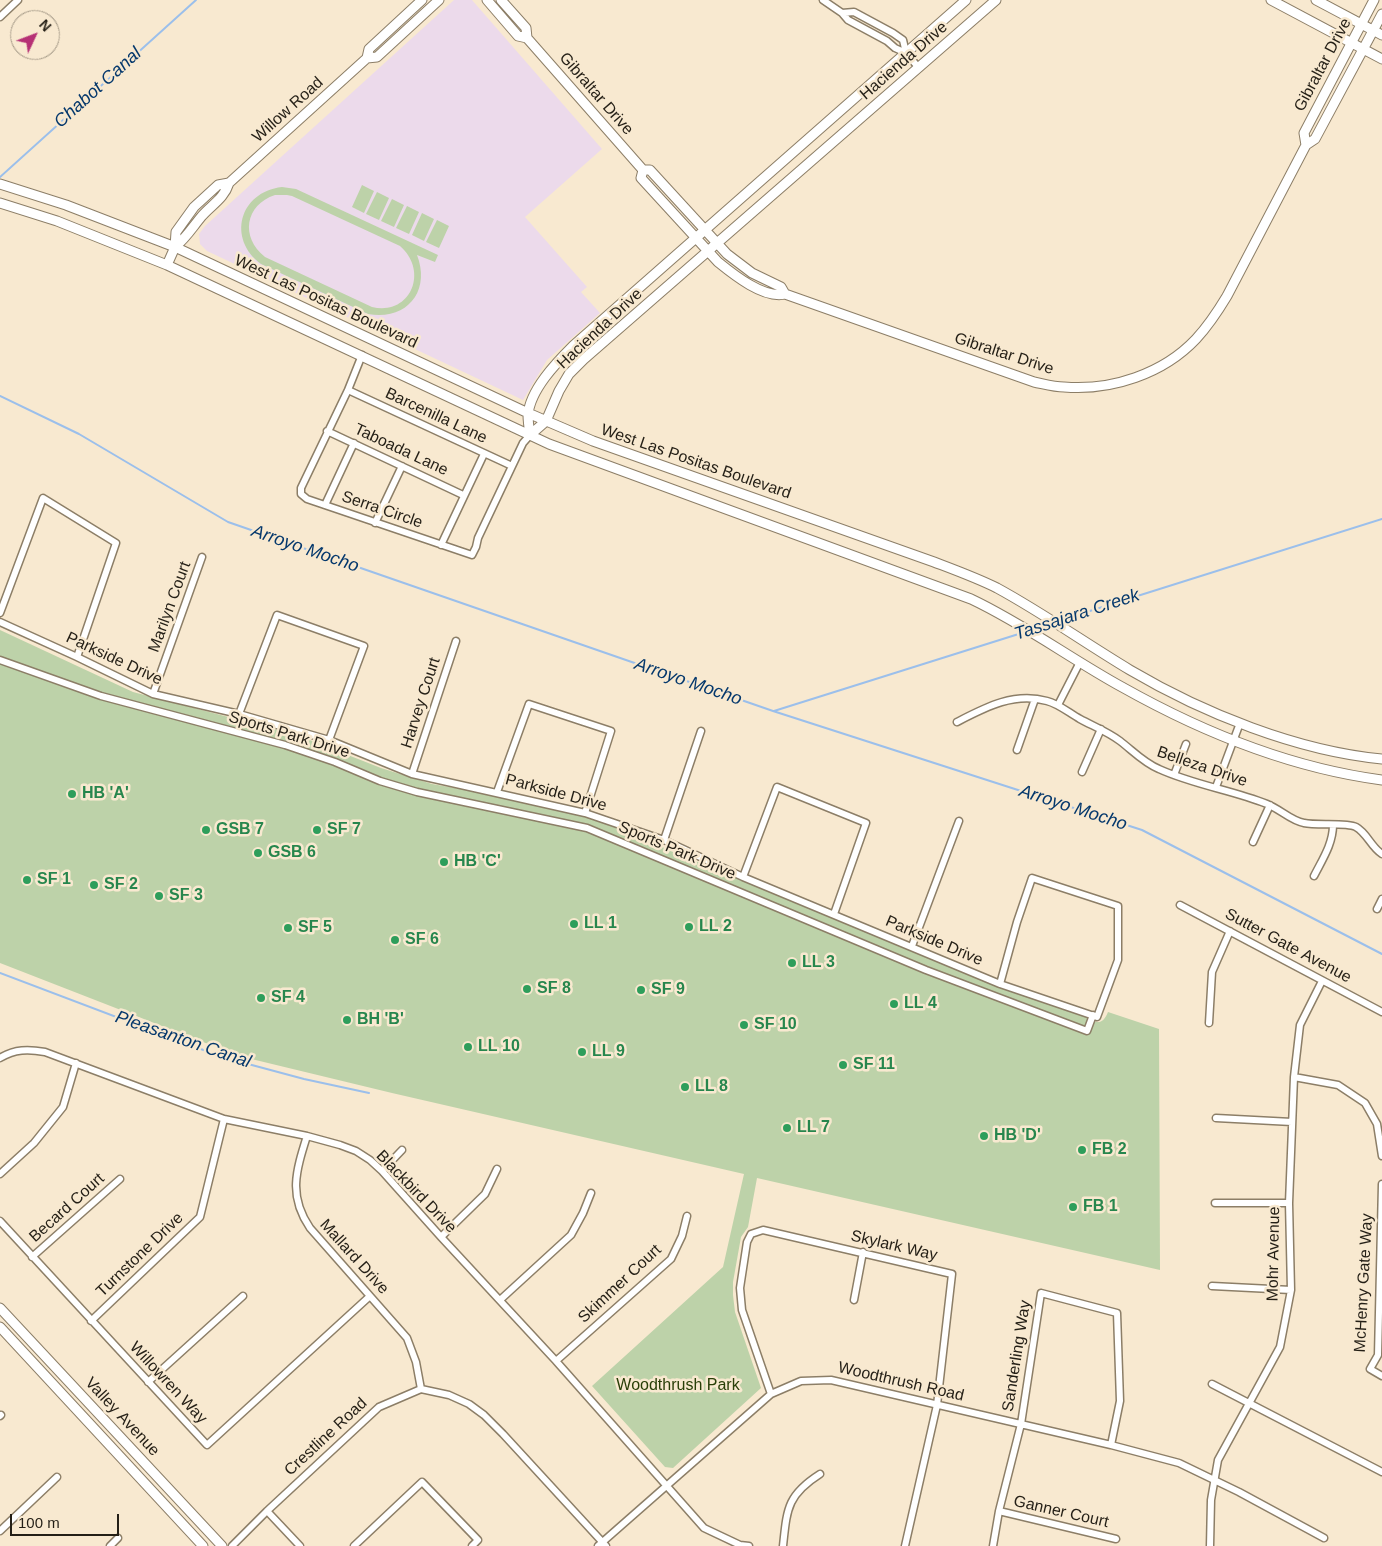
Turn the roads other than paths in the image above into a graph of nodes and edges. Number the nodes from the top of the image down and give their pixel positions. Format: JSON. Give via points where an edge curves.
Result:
{"nodes":[{"id":1,"x":18,"y":0,"type":"edge"},
{"id":2,"x":422,"y":0,"type":"edge"},
{"id":3,"x":439,"y":0,"type":"edge"},
{"id":4,"x":487,"y":0,"type":"edge"},
{"id":5,"x":501,"y":0,"type":"edge"},
{"id":6,"x":823,"y":0,"type":"edge"},
{"id":7,"x":966,"y":0,"type":"edge"},
{"id":8,"x":996,"y":0,"type":"edge"},
{"id":9,"x":1271,"y":0,"type":"edge"},
{"id":10,"x":1316,"y":0,"type":"edge"},
{"id":11,"x":1374,"y":0,"type":"edge"},
{"id":12,"x":842,"y":13,"type":"junction"},
{"id":13,"x":1382,"y":14,"type":"edge"},
{"id":14,"x":0,"y":17,"type":"edge"},
{"id":15,"x":1362,"y":24,"type":"junction"},
{"id":16,"x":1373,"y":30,"type":"junction"},
{"id":17,"x":1382,"y":35,"type":"edge"},
{"id":18,"x":527,"y":38,"type":"junction"},
{"id":19,"x":1352,"y":42,"type":"junction"},
{"id":20,"x":1364,"y":48,"type":"junction"},
{"id":21,"x":906,"y":53,"type":"junction"},
{"id":22,"x":367,"y":58,"type":"junction"},
{"id":23,"x":1382,"y":59,"type":"edge"},
{"id":24,"x":919,"y":68,"type":"junction"},
{"id":25,"x":1306,"y":145,"type":"junction"},
{"id":26,"x":643,"y":170,"type":"junction"},
{"id":27,"x":4,"y":185,"type":"edge"},
{"id":28,"x":0,"y":203,"type":"edge"},
{"id":29,"x":705,"y":230,"type":"junction"},
{"id":30,"x":696,"y":238,"type":"junction"},
{"id":31,"x":717,"y":243,"type":"junction"},
{"id":32,"x":175,"y":247,"type":"junction"},
{"id":33,"x":708,"y":251,"type":"junction"},
{"id":34,"x":167,"y":265,"type":"junction"},
{"id":35,"x":785,"y":294,"type":"junction"},
{"id":36,"x":362,"y":355,"type":"junction"},
{"id":37,"x":348,"y":390,"type":"junction"},
{"id":38,"x":528,"y":413,"type":"junction"},
{"id":39,"x":546,"y":421,"type":"junction"},
{"id":40,"x":327,"y":431,"type":"junction"},
{"id":41,"x":530,"y":435,"type":"junction"},
{"id":42,"x":354,"y":444,"type":"junction"},
{"id":43,"x":484,"y":454,"type":"junction"},
{"id":44,"x":402,"y":466,"type":"junction"},
{"id":45,"x":512,"y":466,"type":"junction"},
{"id":46,"x":463,"y":495,"type":"junction"},
{"id":47,"x":325,"y":505,"type":"junction"},
{"id":48,"x":375,"y":522,"type":"junction"},
{"id":49,"x":441,"y":545,"type":"junction"},
{"id":50,"x":202,"y":557,"type":"dead end"},
{"id":51,"x":0,"y":613,"type":"edge"},
{"id":52,"x":0,"y":622,"type":"edge"},
{"id":53,"x":456,"y":641,"type":"dead end"},
{"id":54,"x":76,"y":657,"type":"junction"},
{"id":55,"x":0,"y":660,"type":"edge"},
{"id":56,"x":1080,"y":662,"type":"junction"},
{"id":57,"x":153,"y":694,"type":"junction"},
{"id":58,"x":1035,"y":699,"type":"junction"},
{"id":59,"x":1058,"y":705,"type":"junction"},
{"id":60,"x":239,"y":714,"type":"junction"},
{"id":61,"x":957,"y":722,"type":"dead end"},
{"id":62,"x":1240,"y":722,"type":"junction"},
{"id":63,"x":1100,"y":729,"type":"junction"},
{"id":64,"x":701,"y":731,"type":"dead end"},
{"id":65,"x":1234,"y":739,"type":"junction"},
{"id":66,"x":329,"y":740,"type":"junction"},
{"id":67,"x":1186,"y":744,"type":"dead end"},
{"id":68,"x":1017,"y":750,"type":"dead end"},
{"id":69,"x":1382,"y":759,"type":"edge"},
{"id":70,"x":1082,"y":772,"type":"dead end"},
{"id":71,"x":412,"y":774,"type":"junction"},
{"id":72,"x":1174,"y":775,"type":"junction"},
{"id":73,"x":1382,"y":780,"type":"edge"},
{"id":74,"x":1216,"y":787,"type":"junction"},
{"id":75,"x":497,"y":792,"type":"junction"},
{"id":76,"x":1270,"y":805,"type":"junction"},
{"id":77,"x":585,"y":813,"type":"junction"},
{"id":78,"x":959,"y":821,"type":"dead end"},
{"id":79,"x":1333,"y":825,"type":"junction"},
{"id":80,"x":664,"y":840,"type":"junction"},
{"id":81,"x":1253,"y":842,"type":"dead end"},
{"id":82,"x":1382,"y":854,"type":"edge"},
{"id":83,"x":1314,"y":876,"type":"dead end"},
{"id":84,"x":743,"y":877,"type":"junction"},
{"id":85,"x":1382,"y":899,"type":"edge"},
{"id":86,"x":1180,"y":905,"type":"dead end"},
{"id":87,"x":1377,"y":909,"type":"dead end"},
{"id":88,"x":834,"y":914,"type":"junction"},
{"id":89,"x":1230,"y":931,"type":"junction"},
{"id":90,"x":912,"y":946,"type":"junction"},
{"id":91,"x":1322,"y":981,"type":"junction"},
{"id":92,"x":1000,"y":984,"type":"junction"},
{"id":93,"x":1382,"y":1012,"type":"edge"},
{"id":94,"x":1095,"y":1016,"type":"junction"},
{"id":95,"x":1209,"y":1023,"type":"dead end"},
{"id":96,"x":1,"y":1055,"type":"edge"},
{"id":97,"x":76,"y":1063,"type":"junction"},
{"id":98,"x":1294,"y":1077,"type":"junction"},
{"id":99,"x":1216,"y":1118,"type":"dead end"},
{"id":100,"x":224,"y":1119,"type":"junction"},
{"id":101,"x":1292,"y":1122,"type":"junction"},
{"id":102,"x":307,"y":1136,"type":"junction"},
{"id":103,"x":402,"y":1150,"type":"dead end"},
{"id":104,"x":1382,"y":1156,"type":"edge"},
{"id":105,"x":496,"y":1169,"type":"dead end"},
{"id":106,"x":382,"y":1171,"type":"junction"},
{"id":107,"x":0,"y":1174,"type":"edge"},
{"id":108,"x":120,"y":1179,"type":"dead end"},
{"id":109,"x":1382,"y":1184,"type":"edge"},
{"id":110,"x":591,"y":1193,"type":"dead end"},
{"id":111,"x":1216,"y":1202,"type":"dead end"},
{"id":112,"x":1288,"y":1203,"type":"junction"},
{"id":113,"x":687,"y":1216,"type":"dead end"},
{"id":114,"x":0,"y":1221,"type":"edge"},
{"id":115,"x":441,"y":1237,"type":"junction"},
{"id":116,"x":863,"y":1252,"type":"junction"},
{"id":117,"x":32,"y":1257,"type":"junction"},
{"id":118,"x":1212,"y":1286,"type":"dead end"},
{"id":119,"x":1290,"y":1290,"type":"junction"},
{"id":120,"x":243,"y":1296,"type":"dead end"},
{"id":121,"x":370,"y":1296,"type":"junction"},
{"id":122,"x":500,"y":1300,"type":"junction"},
{"id":123,"x":854,"y":1300,"type":"dead end"},
{"id":124,"x":0,"y":1308,"type":"edge"},
{"id":125,"x":91,"y":1321,"type":"junction"},
{"id":126,"x":0,"y":1327,"type":"edge"},
{"id":127,"x":556,"y":1361,"type":"junction"},
{"id":128,"x":1382,"y":1376,"type":"edge"},
{"id":129,"x":148,"y":1382,"type":"junction"},
{"id":130,"x":1212,"y":1384,"type":"dead end"},
{"id":131,"x":421,"y":1388,"type":"junction"},
{"id":132,"x":771,"y":1394,"type":"junction"},
{"id":133,"x":1250,"y":1403,"type":"junction"},
{"id":134,"x":937,"y":1405,"type":"junction"},
{"id":135,"x":1021,"y":1424,"type":"junction"},
{"id":136,"x":1111,"y":1445,"type":"junction"},
{"id":137,"x":1382,"y":1472,"type":"edge"},
{"id":138,"x":820,"y":1474,"type":"dead end"},
{"id":139,"x":58,"y":1477,"type":"dead end"},
{"id":140,"x":1213,"y":1480,"type":"junction"},
{"id":141,"x":667,"y":1485,"type":"junction"},
{"id":142,"x":267,"y":1511,"type":"junction"},
{"id":143,"x":999,"y":1511,"type":"junction"},
{"id":144,"x":0,"y":1531,"type":"edge"},
{"id":145,"x":118,"y":1538,"type":"dead end"},
{"id":146,"x":1324,"y":1538,"type":"dead end"},
{"id":147,"x":1116,"y":1539,"type":"dead end"},
{"id":148,"x":602,"y":1545,"type":"edge"},
{"id":149,"x":110,"y":1546,"type":"edge"},
{"id":150,"x":203,"y":1546,"type":"edge"},
{"id":151,"x":222,"y":1546,"type":"edge"},
{"id":152,"x":232,"y":1546,"type":"edge"},
{"id":153,"x":300,"y":1546,"type":"edge"},
{"id":154,"x":354,"y":1546,"type":"edge"},
{"id":155,"x":472,"y":1546,"type":"edge"},
{"id":156,"x":749,"y":1546,"type":"edge"},
{"id":157,"x":783,"y":1546,"type":"edge"},
{"id":158,"x":905,"y":1546,"type":"edge"},
{"id":159,"x":993,"y":1546,"type":"edge"},
{"id":160,"x":1210,"y":1546,"type":"edge"}],
"edges":[{"from":1,"to":14,"type":"street"},
{"from":2,"to":22,"type":"main road","name":"Willow Road","via":[[369,49]]},
{"from":3,"to":22,"type":"main road","name":"Willow Road","via":[[377,57]]},
{"from":4,"to":18,"type":"main road","name":"Gibraltar Drive","via":[[518,36]]},
{"from":5,"to":18,"type":"main road","name":"Gibraltar Drive","via":[[526,28]]},
{"from":6,"to":12,"type":"street"},
{"from":7,"to":21,"type":"main road","name":"Hacienda Drive"},
{"from":8,"to":24,"type":"main road","name":"Hacienda Drive"},
{"from":9,"to":19,"type":"main road"},
{"from":10,"to":15,"type":"main road"},
{"from":11,"to":15,"type":"main road","name":"Gibraltar Drive"},
{"from":12,"to":21,"type":"street","via":[[848,20]]},
{"from":12,"to":21,"type":"street","via":[[854,12],[893,33],[902,40]]},
{"from":13,"to":16,"type":"main road","name":"Gibraltar Drive"},
{"from":15,"to":16,"type":"main road"},
{"from":15,"to":19,"type":"main road","name":"Gibraltar Drive"},
{"from":16,"to":17,"type":"main road"},
{"from":16,"to":20,"type":"main road","name":"Gibraltar Drive"},
{"from":18,"to":26,"type":"main road","name":"Gibraltar Drive"},
{"from":19,"to":20,"type":"main road"},
{"from":19,"to":25,"type":"main road","name":"Gibraltar Drive","via":[[1304,133]]},
{"from":20,"to":23,"type":"main road"},
{"from":20,"to":25,"type":"main road","name":"Gibraltar Drive","via":[[1315,139]]},
{"from":21,"to":24,"type":"street"},
{"from":21,"to":29,"type":"main road","name":"Hacienda Drive"},
{"from":22,"to":32,"type":"main road","name":"Willow Road","via":[[229,184],[218,185],[194,207],[176,232]]},
{"from":24,"to":31,"type":"main road","name":"Hacienda Drive"},
{"from":25,"to":35,"type":"main road","name":"Gibraltar Drive","via":[[1213,319],[1172,359],[1134,378],[1078,388],[1034,382]]},
{"from":26,"to":29,"type":"main road","name":"Gibraltar Drive","via":[[650,170]]},
{"from":26,"to":30,"type":"main road","name":"Gibraltar Drive","via":[[642,178]]},
{"from":27,"to":32,"type":"main road","name":"West Las Positas Boulevard"},
{"from":28,"to":34,"type":"main road","name":"West Las Positas Boulevard","via":[[57,221]]},
{"from":29,"to":30,"type":"main road","name":"Hacienda Drive"},
{"from":29,"to":31,"type":"main road","name":"Gibraltar Drive"},
{"from":30,"to":33,"type":"main road","name":"Gibraltar Drive"},
{"from":30,"to":38,"type":"main road","name":"Hacienda Drive","via":[[557,362],[542,382]]},
{"from":31,"to":33,"type":"main road","name":"Hacienda Drive"},
{"from":31,"to":35,"type":"main road","name":"Gibraltar Drive","via":[[739,265],[781,287]]},
{"from":32,"to":34,"type":"main road","name":"Willow Road"},
{"from":32,"to":38,"type":"main road","name":"West Las Positas Boulevard"},
{"from":33,"to":35,"type":"main road","name":"Gibraltar Drive","via":[[732,273],[768,294]]},
{"from":33,"to":39,"type":"main road","name":"Hacienda Drive","via":[[569,374]]},
{"from":34,"to":36,"type":"main road","name":"West Las Positas Boulevard"},
{"from":36,"to":37,"type":"street","name":"Serra Circle"},
{"from":36,"to":41,"type":"main road","name":"West Las Positas Boulevard"},
{"from":37,"to":40,"type":"street","name":"Serra Circle"},
{"from":37,"to":43,"type":"street","name":"Barcenilla Lane"},
{"from":38,"to":39,"type":"main road","name":"West Las Positas Boulevard"},
{"from":38,"to":41,"type":"main road","name":"Hacienda Drive"},
{"from":39,"to":41,"type":"main road","name":"Hacienda Drive"},
{"from":39,"to":62,"type":"main road","name":"West Las Positas Boulevard","via":[[593,441],[951,568],[996,588],[1053,620],[1181,698]]},
{"from":40,"to":42,"type":"street","name":"Taboada Lane"},
{"from":40,"to":47,"type":"street","name":"Serra Circle","via":[[301,488],[306,499]]},
{"from":41,"to":45,"type":"street","name":"Serra Circle"},
{"from":41,"to":56,"type":"main road","name":"West Las Positas Boulevard","via":[[971,599],[1022,625]]},
{"from":42,"to":44,"type":"street","name":"Taboada Lane"},
{"from":42,"to":47,"type":"street"},
{"from":43,"to":45,"type":"street","name":"Barcenilla Lane"},
{"from":43,"to":46,"type":"street"},
{"from":44,"to":46,"type":"street","name":"Taboada Lane"},
{"from":44,"to":48,"type":"street"},
{"from":45,"to":49,"type":"street","name":"Serra Circle","via":[[472,555]]},
{"from":46,"to":49,"type":"street"},
{"from":47,"to":48,"type":"street","name":"Serra Circle"},
{"from":48,"to":49,"type":"street","name":"Serra Circle"},
{"from":50,"to":57,"type":"street","name":"Marilyn Court"},
{"from":51,"to":54,"type":"street","via":[[43,498],[116,543]]},
{"from":52,"to":54,"type":"street","name":"Parkside Drive"},
{"from":53,"to":71,"type":"street","name":"Harvey Court"},
{"from":54,"to":57,"type":"street","name":"Parkside Drive"},
{"from":55,"to":94,"type":"street","name":"Sports Park Drive","via":[[101,696],[285,744],[417,792],[587,828],[926,970],[1087,1031]]},
{"from":56,"to":59,"type":"street"},
{"from":56,"to":65,"type":"main road","name":"West Las Positas Boulevard","via":[[1171,714]]},
{"from":57,"to":60,"type":"street","name":"Parkside Drive"},
{"from":58,"to":59,"type":"street","name":"Belleza Drive"},
{"from":58,"to":61,"type":"street","name":"Belleza Drive","via":[[1011,699],[993,704]]},
{"from":58,"to":68,"type":"street"},
{"from":59,"to":63,"type":"street","name":"Belleza Drive"},
{"from":60,"to":66,"type":"street","name":"Parkside Drive"},
{"from":60,"to":66,"type":"street","via":[[277,615],[364,646]]},
{"from":62,"to":65,"type":"street"},
{"from":62,"to":69,"type":"main road","name":"West Las Positas Boulevard","via":[[1324,749]]},
{"from":63,"to":70,"type":"street"},
{"from":63,"to":72,"type":"street","name":"Belleza Drive","via":[[1118,739],[1144,762]]},
{"from":64,"to":80,"type":"street"},
{"from":65,"to":73,"type":"main road","name":"West Las Positas Boulevard","via":[[1327,770]]},
{"from":65,"to":74,"type":"street"},
{"from":66,"to":71,"type":"street","name":"Parkside Drive"},
{"from":67,"to":72,"type":"street"},
{"from":71,"to":75,"type":"street","name":"Parkside Drive"},
{"from":72,"to":74,"type":"street","name":"Belleza Drive"},
{"from":74,"to":76,"type":"street","name":"Belleza Drive"},
{"from":75,"to":77,"type":"street","name":"Parkside Drive"},
{"from":75,"to":77,"type":"street","via":[[529,704],[611,731]]},
{"from":76,"to":79,"type":"street","name":"Belleza Drive","via":[[1302,823]]},
{"from":76,"to":81,"type":"street"},
{"from":77,"to":80,"type":"street","name":"Parkside Drive"},
{"from":78,"to":90,"type":"street"},
{"from":79,"to":82,"type":"street","name":"Belleza Drive","via":[[1355,826]]},
{"from":79,"to":83,"type":"street","via":[[1330,845]]},
{"from":80,"to":84,"type":"street","name":"Parkside Drive"},
{"from":84,"to":88,"type":"street","name":"Parkside Drive"},
{"from":84,"to":88,"type":"street","via":[[777,787],[866,823]]},
{"from":85,"to":87,"type":"street"},
{"from":86,"to":89,"type":"street","name":"Sutter Gate Avenue"},
{"from":88,"to":90,"type":"street","name":"Parkside Drive"},
{"from":89,"to":91,"type":"street","name":"Sutter Gate Avenue"},
{"from":89,"to":95,"type":"street","via":[[1212,972]]},
{"from":90,"to":92,"type":"street","name":"Parkside Drive"},
{"from":91,"to":93,"type":"street","name":"Sutter Gate Avenue"},
{"from":91,"to":98,"type":"street","name":"Mohr Avenue","via":[[1300,1025]]},
{"from":92,"to":94,"type":"street","name":"Parkside Drive"},
{"from":92,"to":94,"type":"street","via":[[1032,878],[1118,906],[1118,960]]},
{"from":96,"to":97,"type":"street","name":"Blackbird Drive","via":[[27,1049]]},
{"from":97,"to":100,"type":"street","name":"Blackbird Drive"},
{"from":97,"to":107,"type":"street","via":[[63,1106],[34,1142]]},
{"from":98,"to":101,"type":"street","name":"Mohr Avenue"},
{"from":98,"to":104,"type":"street","via":[[1338,1085],[1365,1102],[1377,1124]]},
{"from":99,"to":101,"type":"street"},
{"from":100,"to":102,"type":"street","name":"Blackbird Drive"},
{"from":100,"to":125,"type":"street","name":"Turnstone Drive","via":[[200,1217]]},
{"from":101,"to":112,"type":"street","name":"Mohr Avenue"},
{"from":102,"to":106,"type":"street","name":"Blackbird Drive","via":[[356,1151]]},
{"from":102,"to":121,"type":"street","name":"Mallard Drive","via":[[295,1189],[302,1217]]},
{"from":103,"to":106,"type":"street"},
{"from":105,"to":115,"type":"street","via":[[484,1194]]},
{"from":106,"to":115,"type":"street","name":"Blackbird Drive"},
{"from":108,"to":117,"type":"street","name":"Becard Court"},
{"from":109,"to":128,"type":"street","name":"McHenry Gate Way","via":[[1378,1355],[1370,1370]]},
{"from":110,"to":122,"type":"street","via":[[570,1235]]},
{"from":111,"to":112,"type":"street"},
{"from":112,"to":119,"type":"street","name":"Mohr Avenue"},
{"from":113,"to":127,"type":"street","name":"Skimmer Court","via":[[671,1259]]},
{"from":114,"to":117,"type":"street","name":"Willowren Way"},
{"from":115,"to":122,"type":"street","name":"Blackbird Drive"},
{"from":116,"to":123,"type":"street"},
{"from":116,"to":132,"type":"street","name":"Skylark Way","via":[[763,1230],[751,1234],[740,1288],[742,1310]]},
{"from":116,"to":134,"type":"street","name":"Skylark Way","via":[[952,1274]]},
{"from":117,"to":125,"type":"street","name":"Willowren Way"},
{"from":118,"to":119,"type":"street"},
{"from":119,"to":133,"type":"street","name":"Mohr Avenue","via":[[1280,1347]]},
{"from":120,"to":129,"type":"street"},
{"from":121,"to":129,"type":"street","name":"Willowren Way","via":[[207,1445]]},
{"from":121,"to":131,"type":"street","name":"Mallard Drive","via":[[407,1338]]},
{"from":122,"to":127,"type":"street","name":"Blackbird Drive"},
{"from":124,"to":151,"type":"main road","name":"Valley Avenue"},
{"from":125,"to":129,"type":"street","name":"Willowren Way"},
{"from":126,"to":150,"type":"main road","name":"Valley Avenue"},
{"from":127,"to":141,"type":"street","name":"Blackbird Drive"},
{"from":130,"to":133,"type":"street"},
{"from":131,"to":142,"type":"street","name":"Crestline Road","via":[[379,1407]]},
{"from":131,"to":148,"type":"street","via":[[450,1395],[484,1415]]},
{"from":132,"to":134,"type":"street","name":"Woodthrush Road","via":[[801,1381],[831,1380]]},
{"from":132,"to":141,"type":"street","name":"Woodthrush Road"},
{"from":133,"to":137,"type":"street"},
{"from":133,"to":140,"type":"street","name":"Mohr Avenue","via":[[1218,1460]]},
{"from":134,"to":135,"type":"street","name":"Woodthrush Road"},
{"from":134,"to":158,"type":"street","name":"Skylark Way"},
{"from":135,"to":136,"type":"street","name":"Woodthrush Road"},
{"from":135,"to":136,"type":"street","name":"Sanderling Way","via":[[1041,1294],[1117,1313],[1120,1401]]},
{"from":135,"to":143,"type":"street"},
{"from":136,"to":140,"type":"street","name":"Woodthrush Road","via":[[1179,1463]]},
{"from":138,"to":157,"type":"street","via":[[796,1492],[786,1514]]},
{"from":139,"to":144,"type":"street"},
{"from":140,"to":146,"type":"street","name":"Woodthrush Road"},
{"from":140,"to":160,"type":"street","name":"Mohr Avenue"},
{"from":141,"to":148,"type":"street","name":"Woodthrush Road"},
{"from":141,"to":156,"type":"street","name":"Blackbird Drive","via":[[704,1528]]},
{"from":142,"to":152,"type":"street","name":"Crestline Road"},
{"from":142,"to":153,"type":"street"},
{"from":143,"to":147,"type":"street","name":"Ganner Court"},
{"from":143,"to":159,"type":"street"},
{"from":145,"to":149,"type":"street"},
{"from":154,"to":155,"type":"street","via":[[422,1482],[478,1540]]}]}
